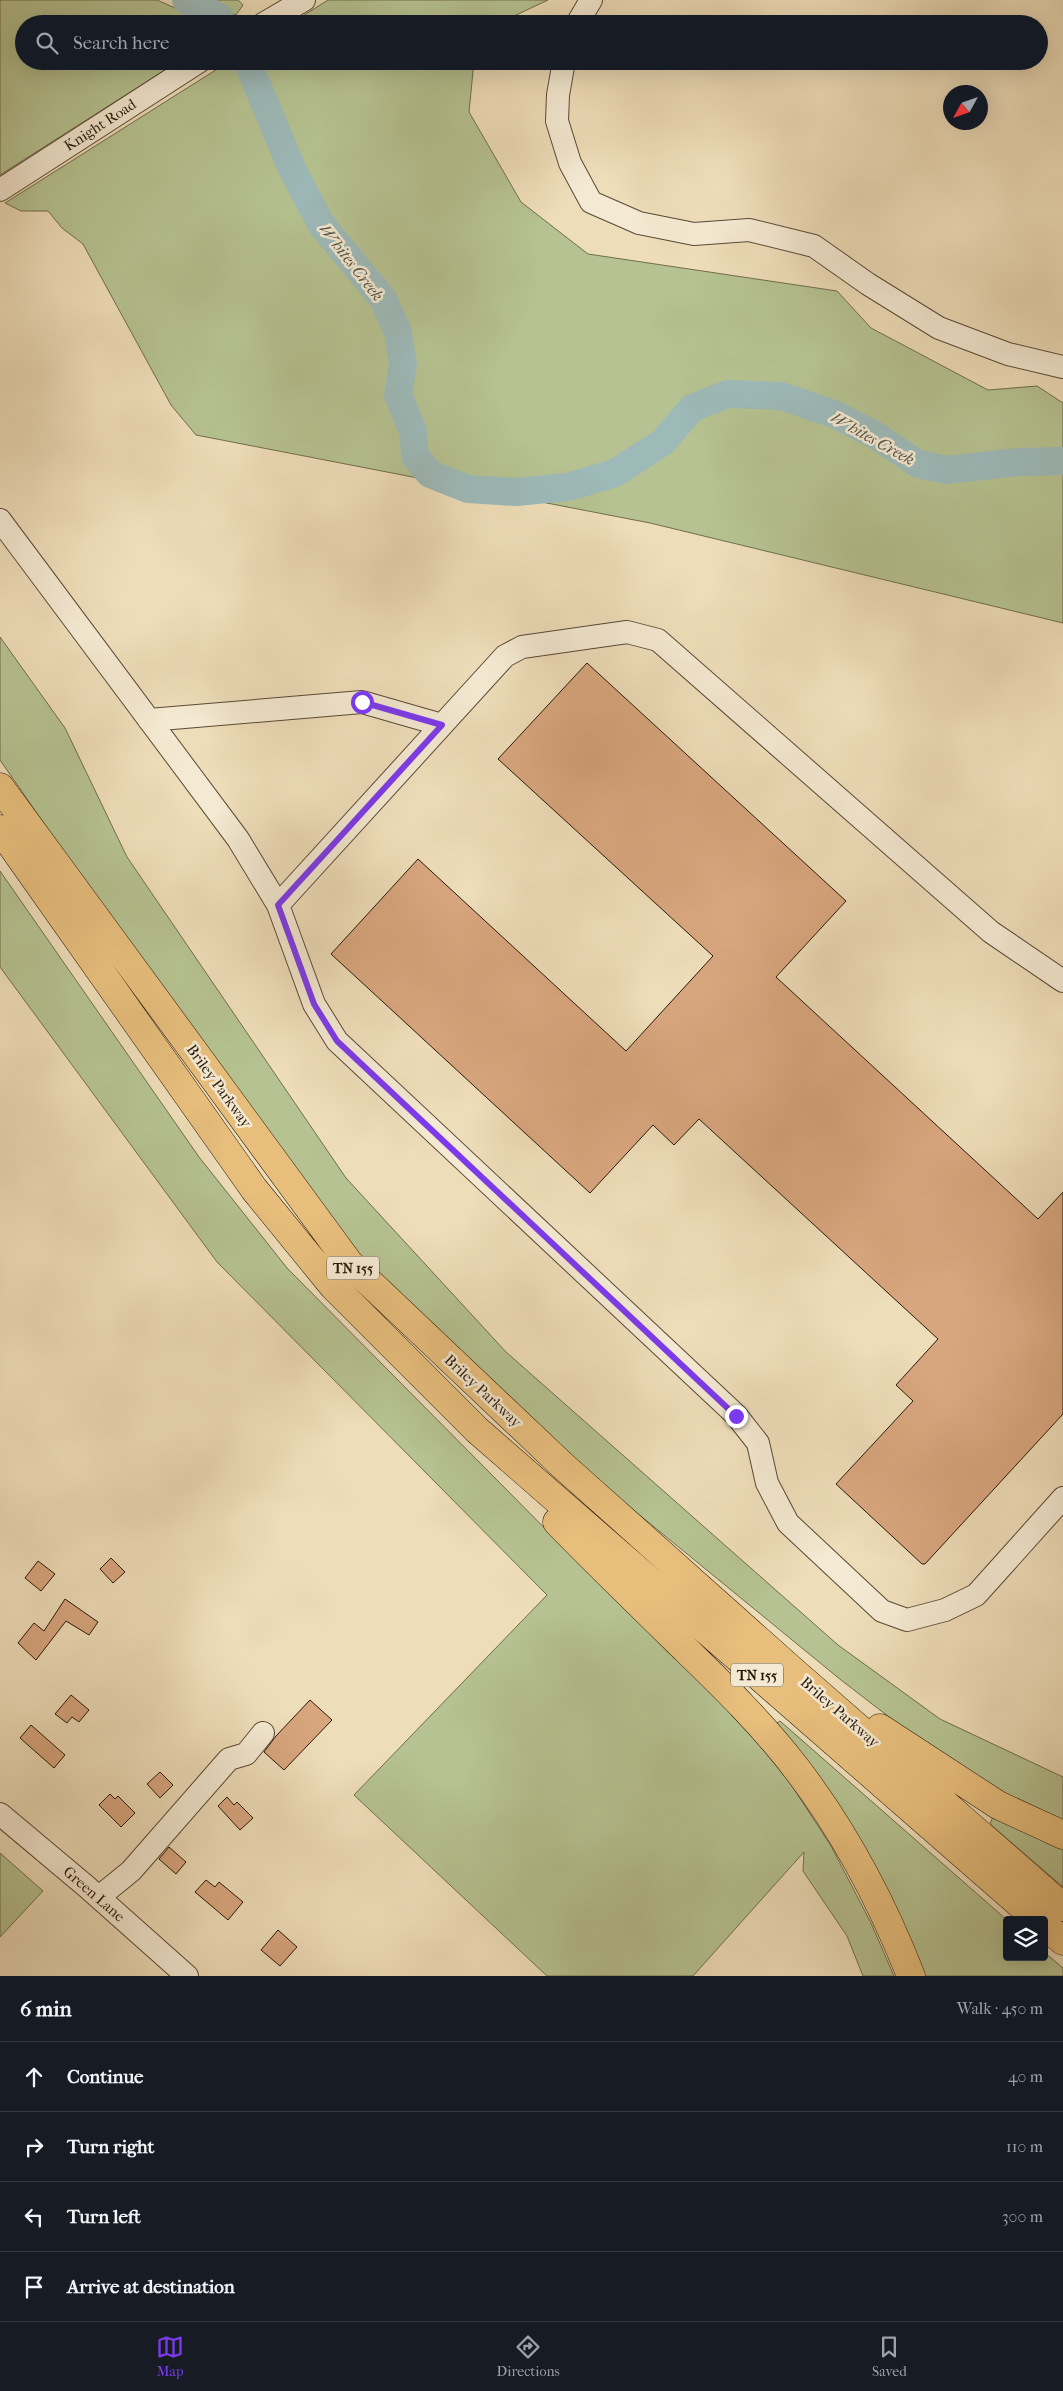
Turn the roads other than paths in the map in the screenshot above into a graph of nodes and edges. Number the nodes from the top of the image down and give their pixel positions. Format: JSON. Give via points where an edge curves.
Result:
{"nodes":[{"id":1,"x":592,"y":0,"type":"edge"},
{"id":2,"x":287,"y":4,"type":"edge"},
{"id":3,"x":274,"y":15,"type":"edge"},
{"id":4,"x":583,"y":15,"type":"edge"},
{"id":5,"x":186,"y":70,"type":"edge"},
{"id":6,"x":562,"y":70,"type":"edge"},
{"id":7,"x":0,"y":190,"type":"edge"},
{"id":8,"x":1063,"y":366,"type":"edge"},
{"id":9,"x":0,"y":520,"type":"edge"},
{"id":10,"x":149,"y":720,"type":"junction"},
{"id":11,"x":442,"y":725,"type":"junction"},
{"id":12,"x":0,"y":787,"type":"edge"},
{"id":13,"x":0,"y":829,"type":"edge"},
{"id":14,"x":278,"y":905,"type":"junction"},
{"id":15,"x":1063,"y":981,"type":"edge"},
{"id":16,"x":477,"y":1430,"type":"junction"},
{"id":17,"x":1063,"y":1498,"type":"edge"},
{"id":18,"x":793,"y":1671,"type":"junction"},
{"id":19,"x":263,"y":1733,"type":"dead end"},
{"id":20,"x":0,"y":1814,"type":"edge"},
{"id":21,"x":1063,"y":1836,"type":"edge"},
{"id":22,"x":99,"y":1898,"type":"junction"},
{"id":23,"x":1063,"y":1907,"type":"edge"},
{"id":24,"x":1033,"y":1916,"type":"edge"},
{"id":25,"x":1048,"y":1929,"type":"edge"},
{"id":26,"x":1063,"y":1942,"type":"edge"},
{"id":27,"x":187,"y":1976,"type":"edge"},
{"id":28,"x":911,"y":1976,"type":"edge"}],
"edges":[{"from":1,"to":4,"type":"street"},
{"from":2,"to":3,"type":"street"},
{"from":5,"to":7,"type":"street","name":"Knight Road"},
{"from":6,"to":8,"type":"street","via":[[557,121],[570,163],[591,202],[639,223],[694,234],[749,230],[814,246],[939,328],[1008,354]]},
{"from":9,"to":10,"type":"street"},
{"from":10,"to":11,"type":"street","via":[[362,702]]},
{"from":10,"to":14,"type":"street","via":[[238,839]]},
{"from":11,"to":14,"type":"street"},
{"from":11,"to":15,"type":"street","via":[[505,656],[522,647],[627,632],[658,640],[991,932]]},
{"from":12,"to":18,"type":"highway","name":"Briley Parkway","number":"TN 155","via":[[349,1264],[562,1465]]},
{"from":13,"to":16,"type":"highway","name":"Briley Parkway","number":"TN 155","via":[[254,1189],[333,1286]]},
{"from":14,"to":17,"type":"street","via":[[314,1004],[337,1041],[736,1416],[758,1443],[767,1483],[788,1523],[882,1611],[907,1620],[945,1610],[976,1595]]},
{"from":16,"to":24,"type":"highway","name":"Briley Parkway","number":"TN 155"},
{"from":16,"to":28,"type":"highway","via":[[535,1500],[737,1700],[796,1767],[847,1842],[873,1888]]},
{"from":18,"to":21,"type":"highway","via":[[998,1805]]},
{"from":18,"to":23,"type":"highway","name":"Briley Parkway","number":"TN 155"},
{"from":19,"to":22,"type":"street","via":[[246,1754],[229,1759],[131,1871]]},
{"from":20,"to":22,"type":"street","name":"Green Lane"},
{"from":22,"to":27,"type":"street","name":"Green Lane"},
{"from":25,"to":26,"type":"highway"}]}
